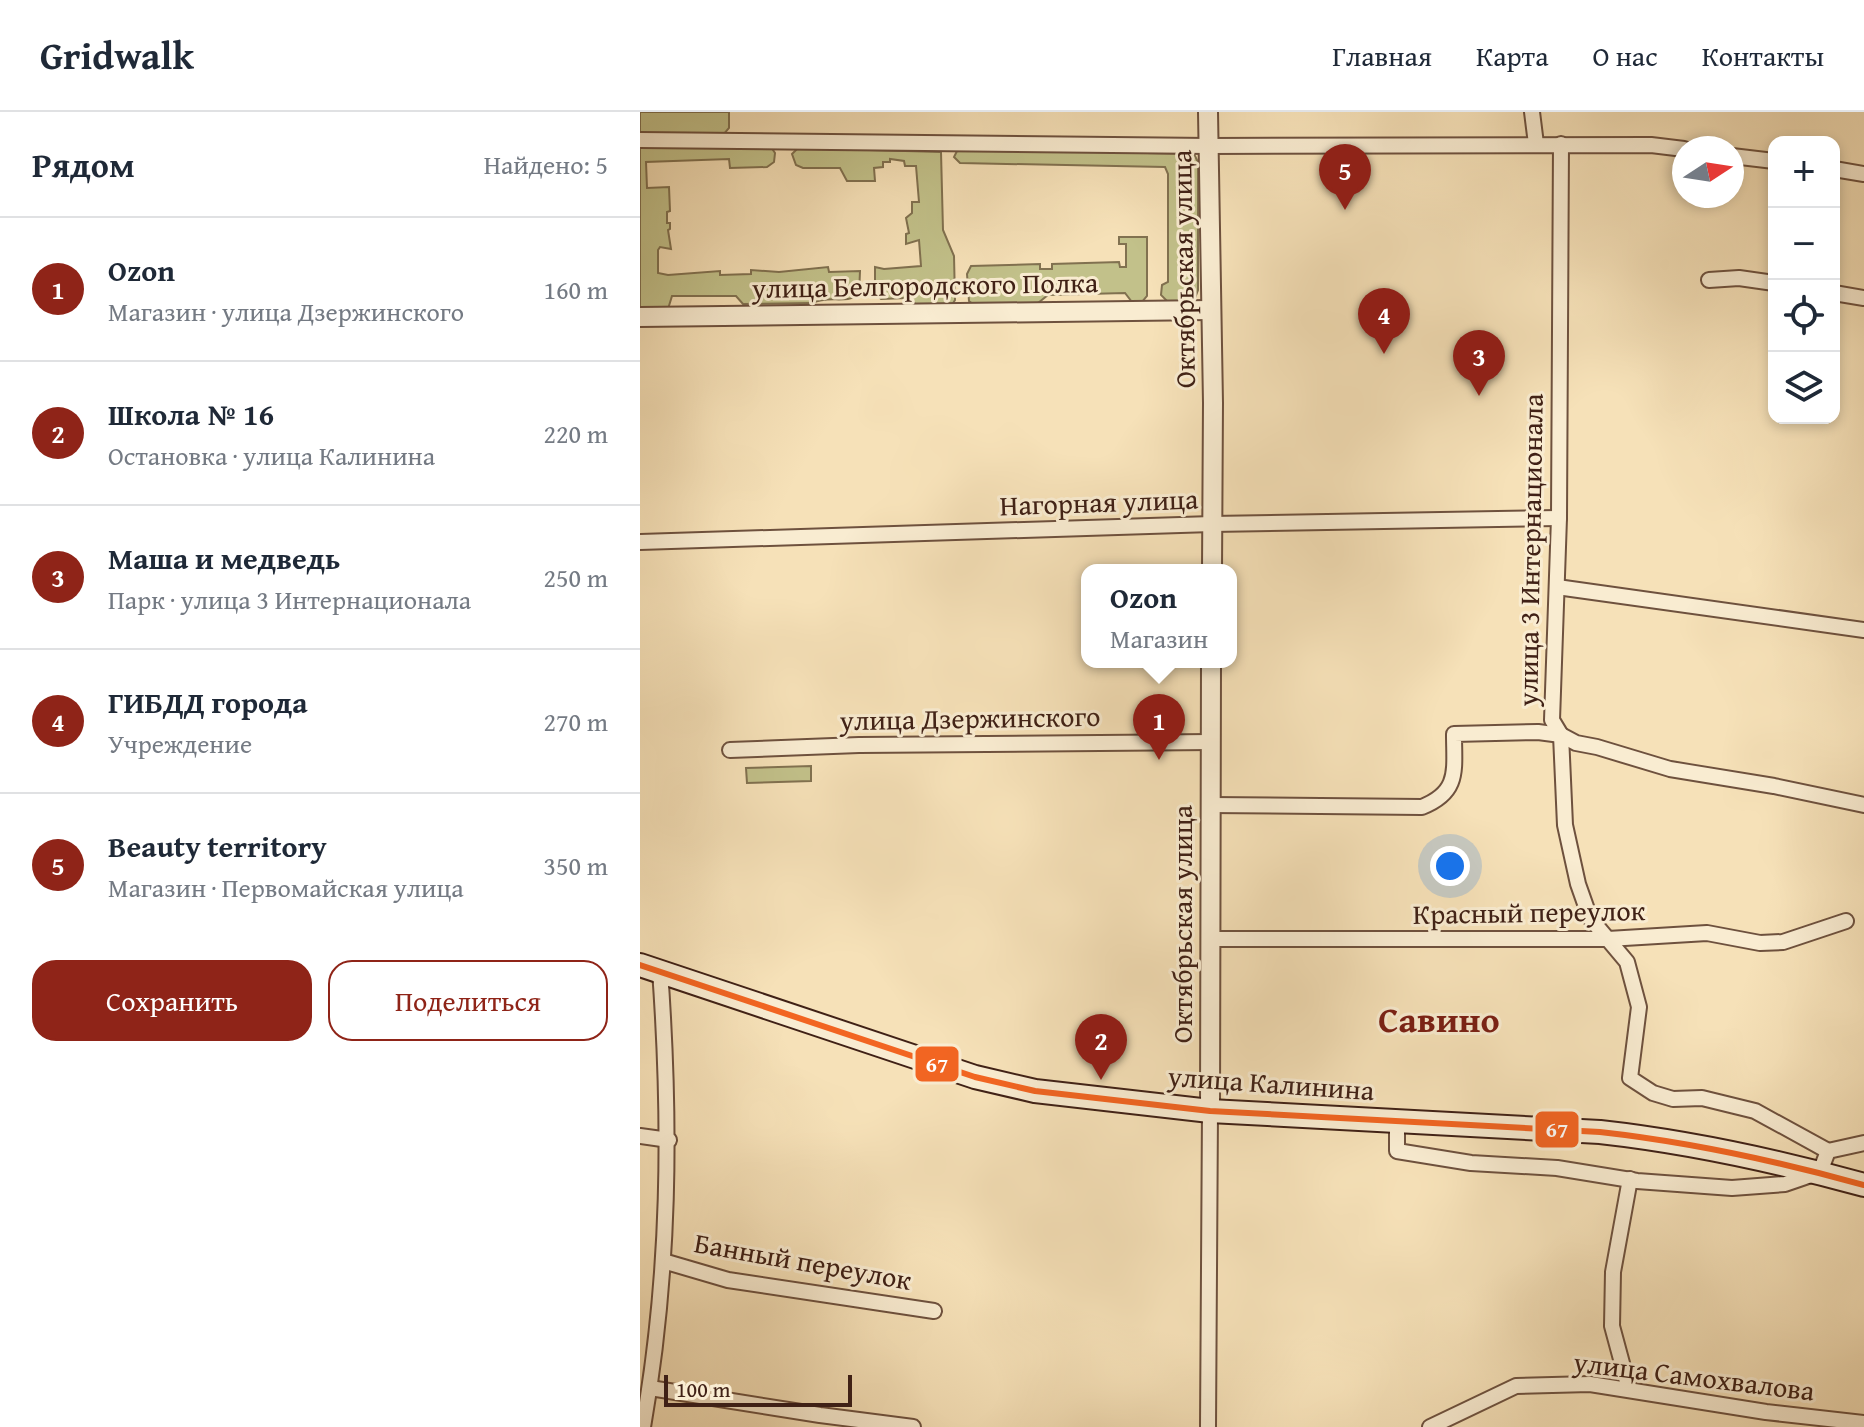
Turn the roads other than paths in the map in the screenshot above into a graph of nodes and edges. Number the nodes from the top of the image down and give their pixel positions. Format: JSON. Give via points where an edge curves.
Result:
{"nodes":[{"id":1,"x":1208,"y":112,"type":"edge"},
{"id":2,"x":1532,"y":112,"type":"edge"},
{"id":3,"x":640,"y":140,"type":"edge"},
{"id":4,"x":1536,"y":144,"type":"junction"},
{"id":5,"x":1561,"y":144,"type":"junction"},
{"id":6,"x":1209,"y":146,"type":"junction"},
{"id":7,"x":1672,"y":148,"type":"edge"},
{"id":8,"x":1744,"y":157,"type":"edge"},
{"id":9,"x":1768,"y":160,"type":"edge"},
{"id":10,"x":1840,"y":170,"type":"edge"},
{"id":11,"x":1864,"y":174,"type":"edge"},
{"id":12,"x":1709,"y":280,"type":"dead end"},
{"id":13,"x":1768,"y":282,"type":"edge"},
{"id":14,"x":1840,"y":294,"type":"edge"},
{"id":15,"x":1864,"y":298,"type":"edge"},
{"id":16,"x":1210,"y":310,"type":"junction"},
{"id":17,"x":640,"y":317,"type":"edge"},
{"id":18,"x":1559,"y":518,"type":"junction"},
{"id":19,"x":1212,"y":524,"type":"junction"},
{"id":20,"x":640,"y":542,"type":"edge"},
{"id":21,"x":1212,"y":564,"type":"edge"},
{"id":22,"x":1557,"y":587,"type":"junction"},
{"id":23,"x":1864,"y":630,"type":"edge"},
{"id":24,"x":1211,"y":668,"type":"edge"},
{"id":25,"x":1561,"y":735,"type":"junction"},
{"id":26,"x":1211,"y":742,"type":"junction"},
{"id":27,"x":730,"y":750,"type":"dead end"},
{"id":28,"x":1210,"y":805,"type":"junction"},
{"id":29,"x":1864,"y":805,"type":"edge"},
{"id":30,"x":1846,"y":921,"type":"dead end"},
{"id":31,"x":1210,"y":939,"type":"junction"},
{"id":32,"x":1608,"y":939,"type":"junction"},
{"id":33,"x":650,"y":968,"type":"edge"},
{"id":34,"x":1210,"y":1111,"type":"junction"},
{"id":35,"x":1397,"y":1121,"type":"junction"},
{"id":36,"x":640,"y":1136,"type":"edge"},
{"id":37,"x":669,"y":1140,"type":"junction"},
{"id":38,"x":1864,"y":1143,"type":"edge"},
{"id":39,"x":1824,"y":1162,"type":"junction"},
{"id":40,"x":1630,"y":1179,"type":"junction"},
{"id":41,"x":1864,"y":1185,"type":"edge"},
{"id":42,"x":663,"y":1261,"type":"junction"},
{"id":43,"x":934,"y":1311,"type":"dead end"},
{"id":44,"x":650,"y":1388,"type":"junction"},
{"id":45,"x":1629,"y":1389,"type":"junction"},
{"id":46,"x":1864,"y":1423,"type":"edge"},
{"id":47,"x":643,"y":1427,"type":"edge"},
{"id":48,"x":913,"y":1427,"type":"edge"},
{"id":49,"x":1208,"y":1427,"type":"edge"},
{"id":50,"x":1430,"y":1427,"type":"edge"}],
"edges":[{"from":1,"to":6,"type":"street","name":"Октябрьская улица"},
{"from":2,"to":4,"type":"street"},
{"from":3,"to":6,"type":"street"},
{"from":4,"to":5,"type":"street"},
{"from":4,"to":6,"type":"street"},
{"from":5,"to":7,"type":"street"},
{"from":5,"to":18,"type":"street","name":"улица 3 Интернационала"},
{"from":6,"to":16,"type":"street","name":"Октябрьская улица"},
{"from":8,"to":9,"type":"street"},
{"from":10,"to":11,"type":"street"},
{"from":12,"to":13,"type":"street"},
{"from":14,"to":15,"type":"street"},
{"from":16,"to":17,"type":"street","name":"улица Белгородского Полка"},
{"from":16,"to":19,"type":"street","name":"Октябрьская улица"},
{"from":18,"to":19,"type":"street","name":"Нагорная улица"},
{"from":18,"to":22,"type":"street","name":"улица 3 Интернационала"},
{"from":19,"to":20,"type":"street","name":"Нагорная улица"},
{"from":19,"to":21,"type":"street","name":"Октябрьская улица"},
{"from":22,"to":23,"type":"street"},
{"from":22,"to":25,"type":"street","name":"улица 3 Интернационала","via":[[1552,720]]},
{"from":24,"to":26,"type":"street","name":"Октябрьская улица"},
{"from":25,"to":28,"type":"street","via":[[1454,734],[1452,786],[1439,800],[1422,807]]},
{"from":25,"to":29,"type":"street","via":[[1670,769]]},
{"from":25,"to":32,"type":"street","name":"улица 3 Интернационала","via":[[1565,825],[1578,884],[1590,918]]},
{"from":26,"to":27,"type":"street","name":"улица Дзержинского"},
{"from":26,"to":28,"type":"street","name":"Октябрьская улица"},
{"from":28,"to":31,"type":"street","name":"Октябрьская улица"},
{"from":30,"to":32,"type":"street","name":"Красный переулок","via":[[1783,942],[1707,933]]},
{"from":31,"to":32,"type":"street","name":"Красный переулок"},
{"from":31,"to":34,"type":"street","name":"Октябрьская улица"},
{"from":32,"to":39,"type":"street","name":"улица 3 Интернационала","via":[[1627,962],[1639,1007],[1630,1078],[1663,1096],[1725,1102],[1755,1111]]},
{"from":33,"to":34,"type":"main road","name":"улица Калинина","via":[[975,1077],[1035,1091]]},
{"from":33,"to":37,"type":"street","via":[[668,1071]]},
{"from":34,"to":35,"type":"main road","name":"улица Калинина"},
{"from":34,"to":49,"type":"street","name":"Октябрьская улица"},
{"from":35,"to":39,"type":"main road","name":"улица Калинина","via":[[1600,1132]]},
{"from":35,"to":40,"type":"street","via":[[1397,1151],[1406,1154]]},
{"from":36,"to":37,"type":"street"},
{"from":37,"to":42,"type":"street"},
{"from":38,"to":39,"type":"street"},
{"from":39,"to":40,"type":"street","via":[[1785,1184],[1732,1188]]},
{"from":39,"to":41,"type":"main road","name":"улица Калинина"},
{"from":40,"to":45,"type":"street","via":[[1613,1272],[1612,1326]]},
{"from":42,"to":43,"type":"street","name":"Банный переулок","via":[[728,1280]]},
{"from":42,"to":44,"type":"street"},
{"from":44,"to":47,"type":"street"},
{"from":44,"to":48,"type":"street"},
{"from":45,"to":46,"type":"street","name":"улица Самохвалова"},
{"from":45,"to":50,"type":"street","name":"улица Самохвалова","via":[[1516,1386]]}]}
